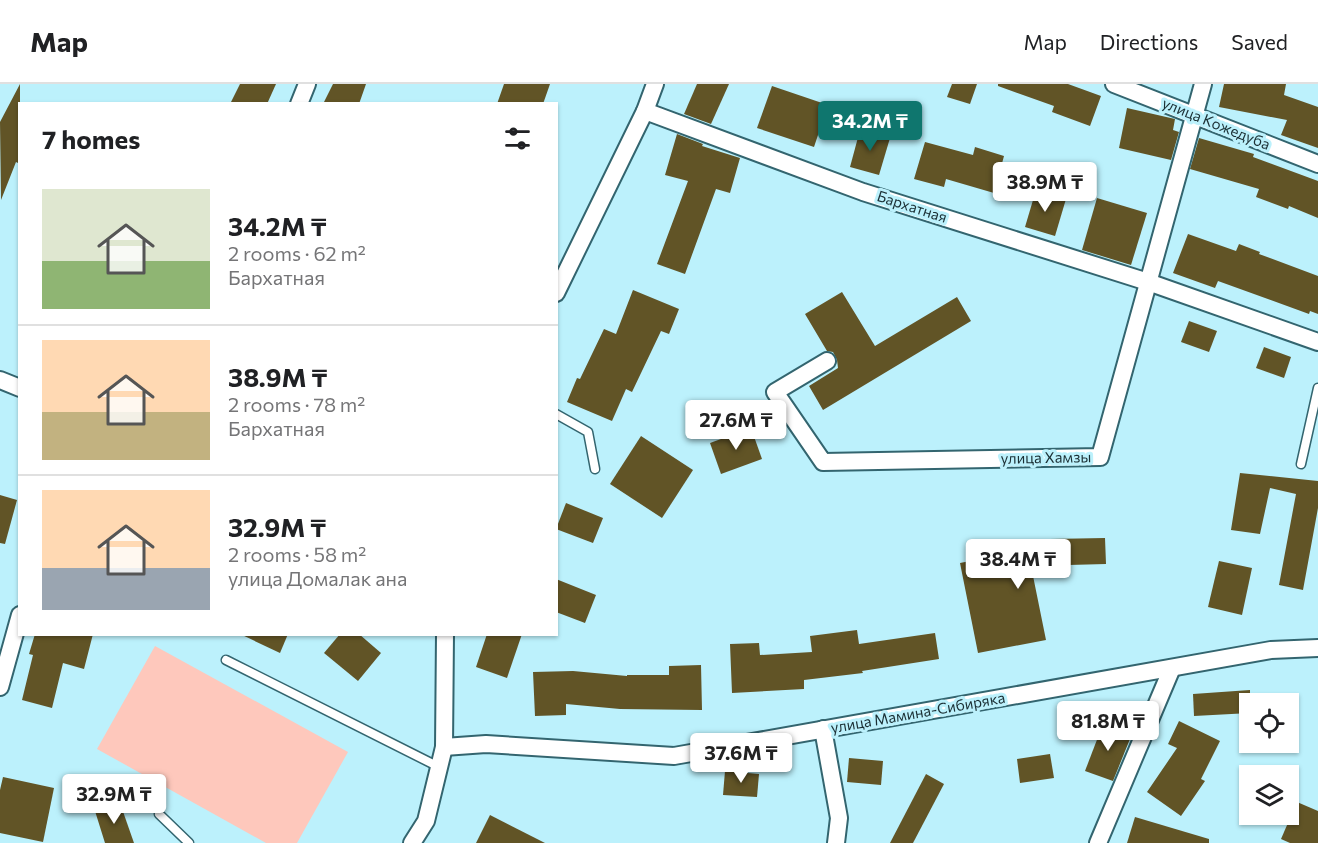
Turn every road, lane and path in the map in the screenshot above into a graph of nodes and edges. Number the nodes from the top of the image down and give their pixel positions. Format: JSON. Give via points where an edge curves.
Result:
{"nodes":[{"id":1,"x":307,"y":84,"type":"edge"},
{"id":2,"x":655,"y":84,"type":"edge"},
{"id":3,"x":1114,"y":84,"type":"edge"},
{"id":4,"x":1203,"y":84,"type":"edge"},
{"id":5,"x":299,"y":102,"type":"edge"},
{"id":6,"x":645,"y":111,"type":"junction"},
{"id":7,"x":1195,"y":115,"type":"junction"},
{"id":8,"x":1318,"y":164,"type":"edge"},
{"id":9,"x":1148,"y":282,"type":"junction"},
{"id":10,"x":558,"y":289,"type":"edge"},
{"id":11,"x":1318,"y":342,"type":"edge"},
{"id":12,"x":827,"y":361,"type":"dead end"},
{"id":13,"x":0,"y":380,"type":"edge"},
{"id":14,"x":18,"y":387,"type":"edge"},
{"id":15,"x":1318,"y":388,"type":"edge"},
{"id":16,"x":558,"y":415,"type":"edge"},
{"id":17,"x":1301,"y":464,"type":"dead end"},
{"id":18,"x":595,"y":469,"type":"dead end"},
{"id":19,"x":18,"y":622,"type":"edge"},
{"id":20,"x":445,"y":636,"type":"edge"},
{"id":21,"x":1318,"y":648,"type":"edge"},
{"id":22,"x":226,"y":660,"type":"dead end"},
{"id":23,"x":1172,"y":668,"type":"junction"},
{"id":24,"x":0,"y":687,"type":"edge"},
{"id":25,"x":823,"y":729,"type":"junction"},
{"id":26,"x":444,"y":747,"type":"junction"},
{"id":27,"x":439,"y":767,"type":"junction"},
{"id":28,"x":159,"y":814,"type":"dead end"},
{"id":29,"x":189,"y":843,"type":"edge"},
{"id":30,"x":412,"y":843,"type":"edge"},
{"id":31,"x":836,"y":843,"type":"edge"},
{"id":32,"x":1098,"y":843,"type":"edge"}],
"edges":[{"from":1,"to":5,"type":"street"},
{"from":2,"to":6,"type":"street"},
{"from":3,"to":7,"type":"street","name":"улица Кожедуба"},
{"from":4,"to":7,"type":"street","name":"улица Хамзы"},
{"from":6,"to":9,"type":"street","name":"Бархатная","via":[[863,192]]},
{"from":6,"to":10,"type":"street"},
{"from":7,"to":8,"type":"street","name":"улица Кожедуба"},
{"from":7,"to":9,"type":"street","name":"улица Хамзы"},
{"from":9,"to":11,"type":"street","name":"Бархатная"},
{"from":9,"to":12,"type":"street","name":"улица Хамзы","via":[[1100,458],[823,462],[775,392]]},
{"from":13,"to":14,"type":"street"},
{"from":15,"to":17,"type":"lane"},
{"from":16,"to":18,"type":"lane","via":[[588,432]]},
{"from":19,"to":24,"type":"street"},
{"from":20,"to":26,"type":"street"},
{"from":21,"to":23,"type":"street","name":"улица Мамина-Сибиряка","via":[[1271,650]]},
{"from":22,"to":27,"type":"lane"},
{"from":23,"to":25,"type":"street","name":"улица Мамина-Сибиряка"},
{"from":23,"to":32,"type":"street"},
{"from":25,"to":26,"type":"street","name":"улица Мамина-Сибиряка","via":[[674,756],[486,744]]},
{"from":25,"to":31,"type":"street","via":[[839,818]]},
{"from":26,"to":27,"type":"street"},
{"from":27,"to":30,"type":"street","via":[[426,820]]},
{"from":28,"to":29,"type":"lane"}]}
